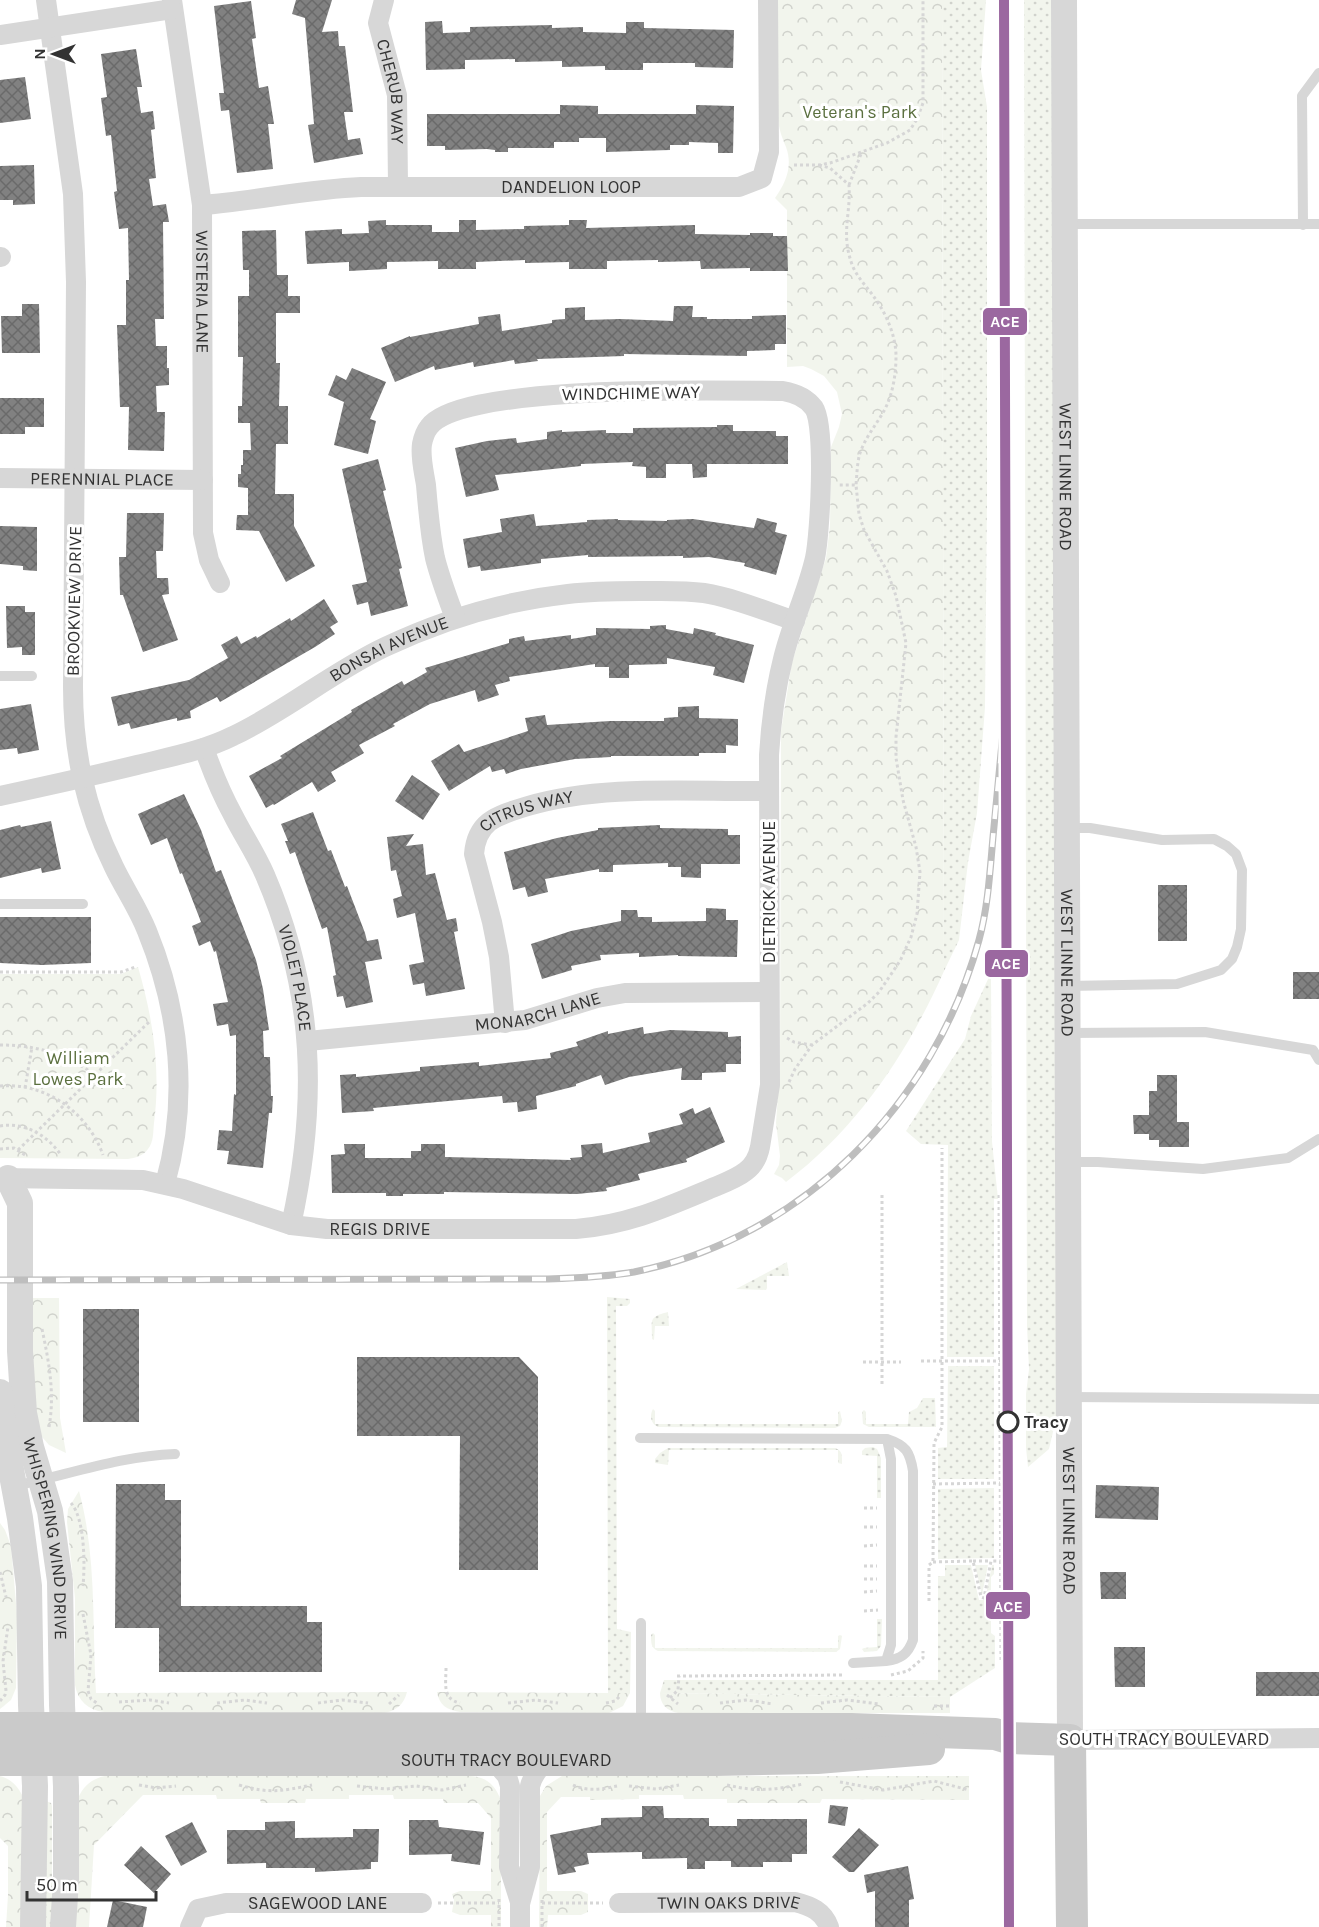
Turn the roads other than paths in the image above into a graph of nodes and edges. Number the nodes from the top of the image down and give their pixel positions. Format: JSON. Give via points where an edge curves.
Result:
{"nodes":[{"id":1,"x":46,"y":0,"type":"edge"},
{"id":2,"x":384,"y":0,"type":"edge"},
{"id":3,"x":768,"y":0,"type":"edge"},
{"id":4,"x":1064,"y":0,"type":"edge"},
{"id":5,"x":172,"y":4,"type":"edge"},
{"id":6,"x":49,"y":27,"type":"junction"},
{"id":7,"x":0,"y":35,"type":"edge"},
{"id":8,"x":1319,"y":73,"type":"edge"},
{"id":9,"x":398,"y":186,"type":"junction"},
{"id":10,"x":202,"y":205,"type":"junction"},
{"id":11,"x":1065,"y":224,"type":"junction"},
{"id":12,"x":1319,"y":224,"type":"edge"},
{"id":13,"x":1303,"y":225,"type":"junction"},
{"id":14,"x":0,"y":478,"type":"edge"},
{"id":15,"x":75,"y":480,"type":"junction"},
{"id":16,"x":204,"y":480,"type":"junction"},
{"id":17,"x":220,"y":583,"type":"dead end"},
{"id":18,"x":455,"y":618,"type":"junction"},
{"id":19,"x":795,"y":621,"type":"junction"},
{"id":20,"x":0,"y":676,"type":"edge"},
{"id":21,"x":32,"y":676,"type":"dead end"},
{"id":22,"x":204,"y":748,"type":"junction"},
{"id":23,"x":82,"y":778,"type":"junction"},
{"id":24,"x":769,"y":791,"type":"junction"},
{"id":25,"x":0,"y":796,"type":"edge"},
{"id":26,"x":1067,"y":828,"type":"junction"},
{"id":27,"x":0,"y":904,"type":"edge"},
{"id":28,"x":83,"y":904,"type":"dead end"},
{"id":29,"x":1067,"y":986,"type":"junction"},
{"id":30,"x":770,"y":992,"type":"junction"},
{"id":31,"x":505,"y":1023,"type":"junction"},
{"id":32,"x":1068,"y":1033,"type":"junction"},
{"id":33,"x":308,"y":1041,"type":"junction"},
{"id":34,"x":1319,"y":1060,"type":"edge"},
{"id":35,"x":1319,"y":1139,"type":"edge"},
{"id":36,"x":1068,"y":1162,"type":"junction"},
{"id":37,"x":753,"y":1165,"type":"joint"},
{"id":38,"x":165,"y":1184,"type":"junction"},
{"id":39,"x":3,"y":1186,"type":"edge"},
{"id":40,"x":291,"y":1225,"type":"junction"},
{"id":41,"x":0,"y":1392,"type":"edge"},
{"id":42,"x":1069,"y":1397,"type":"junction"},
{"id":43,"x":1319,"y":1399,"type":"edge"},
{"id":44,"x":640,"y":1438,"type":"dead end"},
{"id":45,"x":887,"y":1439,"type":"junction"},
{"id":46,"x":175,"y":1454,"type":"dead end"},
{"id":47,"x":41,"y":1480,"type":"junction"},
{"id":48,"x":7,"y":1488,"type":"edge"},
{"id":49,"x":641,"y":1623,"type":"dead end"},
{"id":50,"x":886,"y":1662,"type":"junction"},
{"id":51,"x":853,"y":1663,"type":"dead end"},
{"id":52,"x":2,"y":1708,"type":"edge"},
{"id":53,"x":32,"y":1728,"type":"junction"},
{"id":54,"x":63,"y":1728,"type":"junction"},
{"id":55,"x":637,"y":1735,"type":"junction"},
{"id":56,"x":1008,"y":1738,"type":"junction"},
{"id":57,"x":1319,"y":1738,"type":"edge"},
{"id":58,"x":1070,"y":1740,"type":"junction"},
{"id":59,"x":0,"y":1760,"type":"edge"},
{"id":60,"x":34,"y":1760,"type":"junction"},
{"id":61,"x":65,"y":1760,"type":"junction"},
{"id":62,"x":493,"y":1760,"type":"junction"},
{"id":63,"x":547,"y":1763,"type":"junction"},
{"id":64,"x":422,"y":1903,"type":"dead end"},
{"id":65,"x":618,"y":1903,"type":"dead end"},
{"id":66,"x":520,"y":1904,"type":"junction"},
{"id":67,"x":33,"y":1927,"type":"edge"},
{"id":68,"x":63,"y":1927,"type":"edge"},
{"id":69,"x":190,"y":1927,"type":"edge"},
{"id":70,"x":520,"y":1927,"type":"edge"},
{"id":71,"x":829,"y":1927,"type":"edge"},
{"id":72,"x":1072,"y":1927,"type":"edge"}],
"edges":[{"from":1,"to":6,"type":"street","name":"BROOKVIEW DRIVE"},
{"from":2,"to":9,"type":"street","name":"CHERUB WAY","via":[[378,23],[398,95]]},
{"from":3,"to":9,"type":"street","name":"DANDELION LOOP","via":[[769,152],[762,178],[739,187]]},
{"from":4,"to":11,"type":"street","name":"WEST LINNE ROAD"},
{"from":5,"to":6,"type":"street"},
{"from":5,"to":10,"type":"street","name":"WISTERIA LANE"},
{"from":6,"to":7,"type":"street"},
{"from":6,"to":15,"type":"street","name":"BROOKVIEW DRIVE","via":[[75,224]]},
{"from":8,"to":13,"type":"lane","via":[[1302,96]]},
{"from":9,"to":10,"type":"street","name":"DANDELION LOOP","via":[[334,188]]},
{"from":10,"to":16,"type":"street","name":"WISTERIA LANE"},
{"from":11,"to":13,"type":"lane"},
{"from":11,"to":26,"type":"street","name":"WEST LINNE ROAD"},
{"from":12,"to":13,"type":"lane"},
{"from":14,"to":15,"type":"street","name":"PERENNIAL PLACE"},
{"from":15,"to":16,"type":"street","name":"PERENNIAL PLACE"},
{"from":15,"to":23,"type":"street","name":"BROOKVIEW DRIVE","via":[[73,711]]},
{"from":16,"to":17,"type":"street","name":"WISTERIA LANE","via":[[203,533],[209,560]]},
{"from":18,"to":19,"type":"street","name":"BONSAI AVENUE","via":[[566,594],[679,591],[726,598]]},
{"from":18,"to":19,"type":"street","name":"WINDCHIME WAY","via":[[435,560],[422,454],[424,436],[441,416],[506,400],[564,394],[783,391],[807,400],[815,410],[820,429],[819,535]]},
{"from":18,"to":22,"type":"street","name":"BONSAI AVENUE","via":[[386,646],[232,737]]},
{"from":19,"to":24,"type":"street","name":"DIETRICK AVENUE","via":[[783,656],[771,721]]},
{"from":20,"to":21,"type":"lane"},
{"from":22,"to":23,"type":"street","name":"BONSAI AVENUE"},
{"from":22,"to":33,"type":"street","name":"VIOLET PLACE","via":[[278,909],[297,975]]},
{"from":23,"to":25,"type":"street","name":"BONSAI AVENUE"},
{"from":23,"to":38,"type":"street","name":"BROOKVIEW DRIVE","via":[[99,834],[147,929],[168,991],[179,1075],[175,1139]]},
{"from":24,"to":30,"type":"street","name":"DIETRICK AVENUE"},
{"from":24,"to":31,"type":"street","name":"CITRUS WAY","via":[[578,795],[551,799],[489,822],[479,833],[474,854],[499,957]]},
{"from":26,"to":29,"type":"street","name":"WEST LINNE ROAD"},
{"from":26,"to":29,"type":"lane","via":[[1162,840],[1214,839],[1236,854],[1242,870],[1241,929],[1232,959],[1221,970],[1177,984]]},
{"from":27,"to":28,"type":"lane"},
{"from":29,"to":32,"type":"street","name":"WEST LINNE ROAD"},
{"from":30,"to":31,"type":"street","name":"MONARCH LANE","via":[[625,993]]},
{"from":30,"to":37,"type":"street","name":"DIETRICK AVENUE","via":[[769,1098],[758,1157]]},
{"from":31,"to":33,"type":"street","name":"MONARCH LANE"},
{"from":32,"to":34,"type":"lane","via":[[1205,1032],[1313,1050]]},
{"from":32,"to":36,"type":"street","name":"WEST LINNE ROAD"},
{"from":33,"to":40,"type":"street","name":"VIOLET PLACE","via":[[308,1106]]},
{"from":35,"to":36,"type":"lane","via":[[1288,1158],[1203,1169]]},
{"from":36,"to":42,"type":"street","name":"WEST LINNE ROAD"},
{"from":37,"to":40,"type":"street","name":"REGIS DRIVE","via":[[726,1182],[656,1211],[595,1227],[327,1229]]},
{"from":38,"to":39,"type":"street","name":"REGIS DRIVE","via":[[123,1179]]},
{"from":38,"to":40,"type":"street","name":"REGIS DRIVE"},
{"from":39,"to":47,"type":"street","name":"WHISPERING WIND DRIVE","via":[[20,1203],[24,1413]]},
{"from":41,"to":48,"type":"street","name":"WHISPERING WIND DRIVE"},
{"from":42,"to":43,"type":"lane"},
{"from":42,"to":58,"type":"street","name":"WEST LINNE ROAD"},
{"from":44,"to":45,"type":"lane"},
{"from":45,"to":50,"type":"lane","via":[[891,1459],[891,1645]]},
{"from":45,"to":50,"type":"lane","via":[[904,1447],[911,1457],[913,1471],[913,1640],[904,1656]]},
{"from":46,"to":47,"type":"lane","via":[[121,1459]]},
{"from":47,"to":48,"type":"lane"},
{"from":47,"to":54,"type":"street","name":"WHISPERING WIND DRIVE","via":[[53,1527],[60,1581]]},
{"from":48,"to":53,"type":"street","name":"WHISPERING WIND DRIVE","via":[[29,1586]]},
{"from":49,"to":55,"type":"lane"},
{"from":50,"to":51,"type":"lane"},
{"from":52,"to":53,"type":"main road","name":"SOUTH TRACY BOULEVARD"},
{"from":53,"to":54,"type":"main road","name":"SOUTH TRACY BOULEVARD"},
{"from":53,"to":60,"type":"street","name":"WHISPERING WIND DRIVE"},
{"from":54,"to":55,"type":"main road","name":"SOUTH TRACY BOULEVARD"},
{"from":54,"to":61,"type":"street","name":"WHISPERING WIND DRIVE"},
{"from":55,"to":56,"type":"main road","name":"SOUTH TRACY BOULEVARD","via":[[851,1729],[995,1734]]},
{"from":56,"to":58,"type":"main road","name":"SOUTH TRACY BOULEVARD"},
{"from":56,"to":63,"type":"main road","name":"SOUTH TRACY BOULEVARD","via":[[993,1744],[817,1758]]},
{"from":57,"to":58,"type":"street","name":"SOUTH TRACY BOULEVARD"},
{"from":58,"to":72,"type":"main road","name":"WEST LINNE ROAD"},
{"from":59,"to":60,"type":"main road","name":"SOUTH TRACY BOULEVARD"},
{"from":60,"to":61,"type":"main road","name":"SOUTH TRACY BOULEVARD"},
{"from":60,"to":67,"type":"street","name":"WHISPERING WIND DRIVE"},
{"from":61,"to":62,"type":"main road","name":"SOUTH TRACY BOULEVARD"},
{"from":61,"to":68,"type":"street","name":"WHISPERING WIND DRIVE"},
{"from":62,"to":63,"type":"main road","name":"SOUTH TRACY BOULEVARD"},
{"from":62,"to":66,"type":"street","via":[[510,1785],[509,1868]]},
{"from":63,"to":66,"type":"street","via":[[539,1767],[530,1785],[530,1867]]},
{"from":64,"to":69,"type":"street","name":"SAGEWOOD LANE","via":[[226,1903],[198,1909]]},
{"from":65,"to":71,"type":"street","name":"TWIN OAKS DRIVE","via":[[795,1902],[820,1912]]},
{"from":66,"to":70,"type":"street"}]}
